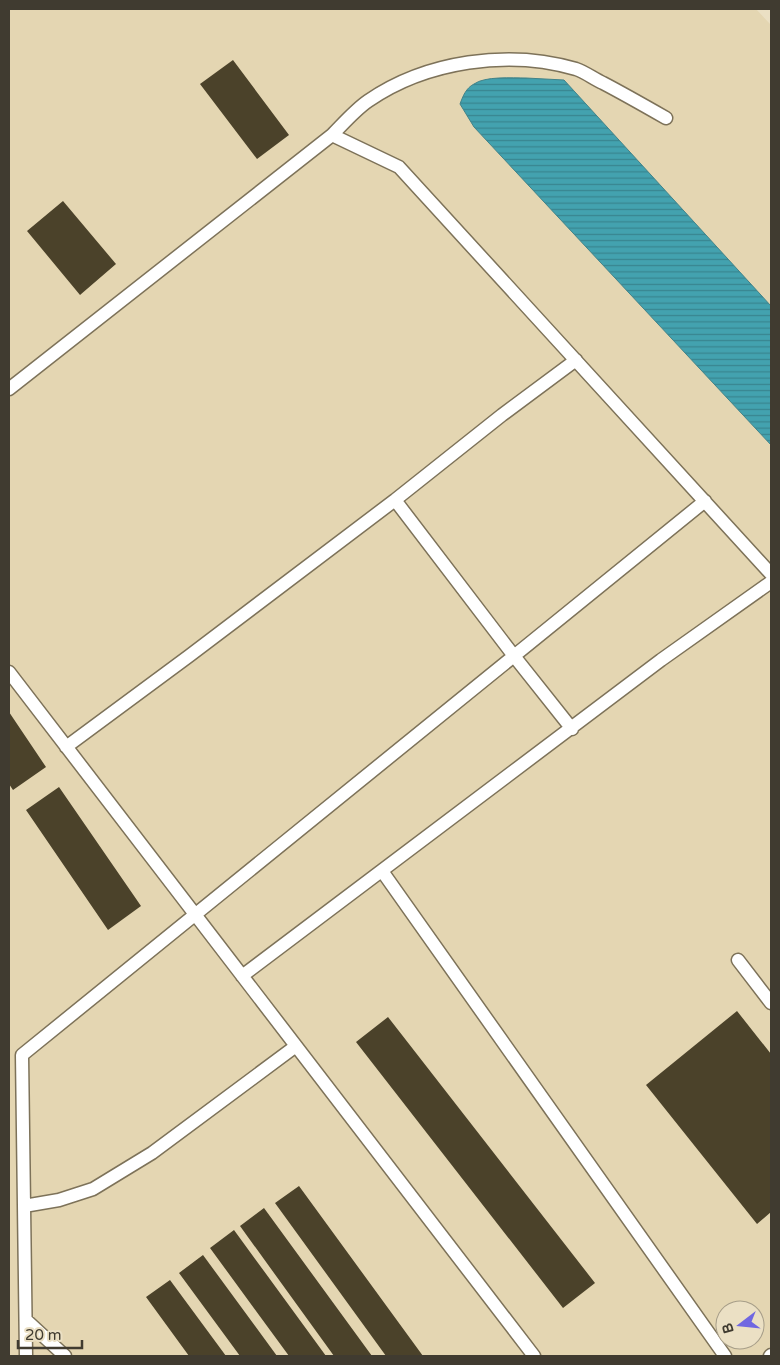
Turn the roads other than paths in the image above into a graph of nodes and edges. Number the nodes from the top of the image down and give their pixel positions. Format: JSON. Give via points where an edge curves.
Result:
{"nodes":[{"id":1,"x":666,"y":118,"type":"dead end"},
{"id":2,"x":332,"y":135,"type":"junction"},
{"id":3,"x":576,"y":360,"type":"junction"},
{"id":4,"x":9,"y":389,"type":"edge"},
{"id":5,"x":395,"y":500,"type":"junction"},
{"id":6,"x":705,"y":501,"type":"junction"},
{"id":7,"x":771,"y":574,"type":"edge"},
{"id":8,"x":771,"y":582,"type":"edge"},
{"id":9,"x":514,"y":656,"type":"junction"},
{"id":10,"x":9,"y":672,"type":"edge"},
{"id":11,"x":572,"y":729,"type":"junction"},
{"id":12,"x":66,"y":747,"type":"junction"},
{"id":13,"x":382,"y":871,"type":"junction"},
{"id":14,"x":195,"y":915,"type":"junction"},
{"id":15,"x":738,"y":960,"type":"dead end"},
{"id":16,"x":242,"y":976,"type":"junction"},
{"id":17,"x":771,"y":1003,"type":"edge"},
{"id":18,"x":296,"y":1046,"type":"junction"},
{"id":19,"x":24,"y":1206,"type":"junction"},
{"id":20,"x":26,"y":1320,"type":"junction"},
{"id":21,"x":26,"y":1356,"type":"edge"},
{"id":22,"x":65,"y":1356,"type":"edge"},
{"id":23,"x":534,"y":1356,"type":"edge"},
{"id":24,"x":725,"y":1356,"type":"edge"}],
"edges":[{"from":1,"to":2,"type":"lane","via":[[577,70],[540,62],[506,60],[445,67],[416,75],[366,102]]},
{"from":2,"to":3,"type":"lane","via":[[400,167]]},
{"from":2,"to":4,"type":"lane"},
{"from":3,"to":5,"type":"lane"},
{"from":3,"to":6,"type":"lane"},
{"from":5,"to":9,"type":"lane"},
{"from":5,"to":12,"type":"lane"},
{"from":6,"to":7,"type":"lane"},
{"from":6,"to":9,"type":"lane"},
{"from":8,"to":11,"type":"lane","via":[[661,660]]},
{"from":9,"to":11,"type":"lane"},
{"from":9,"to":14,"type":"lane"},
{"from":10,"to":12,"type":"lane"},
{"from":11,"to":13,"type":"lane"},
{"from":12,"to":14,"type":"lane"},
{"from":13,"to":16,"type":"lane"},
{"from":13,"to":24,"type":"lane"},
{"from":14,"to":16,"type":"lane"},
{"from":14,"to":19,"type":"lane","via":[[22,1054]]},
{"from":15,"to":17,"type":"lane"},
{"from":16,"to":18,"type":"lane"},
{"from":18,"to":19,"type":"lane","via":[[152,1153],[93,1189],[59,1200]]},
{"from":18,"to":23,"type":"lane"},
{"from":19,"to":20,"type":"lane"},
{"from":20,"to":21,"type":"lane"},
{"from":20,"to":22,"type":"lane"}]}
